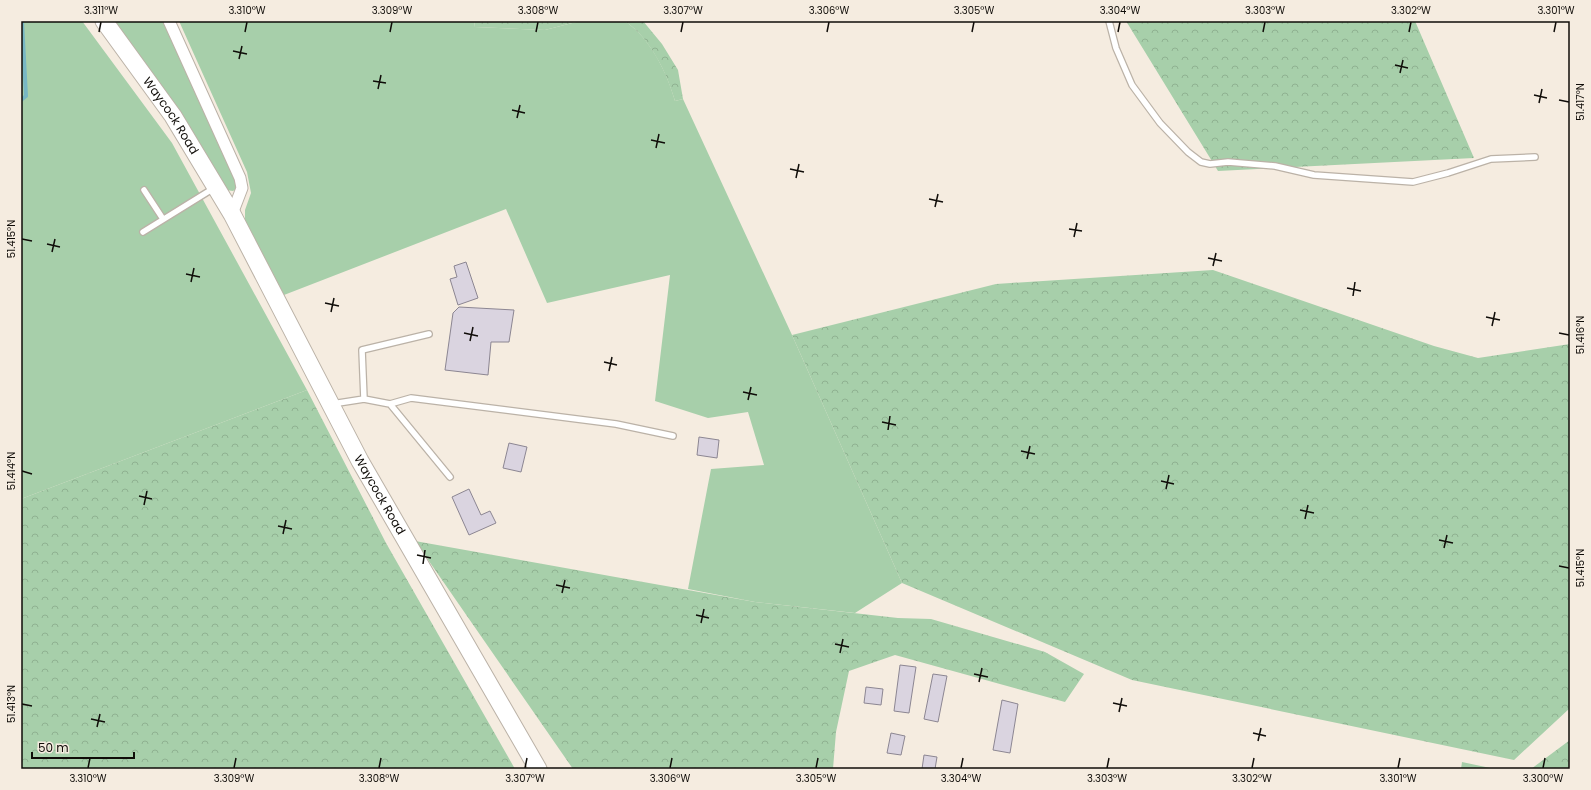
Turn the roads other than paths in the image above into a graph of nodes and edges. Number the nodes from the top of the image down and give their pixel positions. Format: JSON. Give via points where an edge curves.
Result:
{"nodes":[{"id":1,"x":104,"y":21,"type":"edge"},
{"id":2,"x":169,"y":21,"type":"edge"},
{"id":3,"x":1109,"y":21,"type":"edge"},
{"id":4,"x":1535,"y":157,"type":"dead end"},
{"id":5,"x":216,"y":187,"type":"junction"},
{"id":6,"x":144,"y":190,"type":"dead end"},
{"id":7,"x":232,"y":214,"type":"junction"},
{"id":8,"x":163,"y":219,"type":"junction"},
{"id":9,"x":143,"y":232,"type":"dead end"},
{"id":10,"x":429,"y":334,"type":"dead end"},
{"id":11,"x":364,"y":399,"type":"junction"},
{"id":12,"x":330,"y":404,"type":"junction"},
{"id":13,"x":390,"y":404,"type":"junction"},
{"id":14,"x":673,"y":436,"type":"dead end"},
{"id":15,"x":450,"y":477,"type":"dead end"},
{"id":16,"x":538,"y":769,"type":"edge"}],
"edges":[{"from":1,"to":5,"type":"main road","name":"Waycock Road","via":[[172,116]]},
{"from":2,"to":7,"type":"street","via":[[240,178],[242,188]]},
{"from":3,"to":4,"type":"lane","via":[[1116,48],[1132,85],[1160,123],[1201,162],[1275,166],[1314,175],[1412,182],[1491,159]]},
{"from":5,"to":7,"type":"main road","name":"Waycock Road"},
{"from":5,"to":8,"type":"lane"},
{"from":6,"to":8,"type":"lane"},
{"from":7,"to":12,"type":"main road","name":"Waycock Road"},
{"from":8,"to":9,"type":"lane"},
{"from":10,"to":11,"type":"lane","via":[[362,350]]},
{"from":11,"to":12,"type":"lane"},
{"from":11,"to":13,"type":"lane"},
{"from":12,"to":16,"type":"main road","name":"Waycock Road","via":[[388,512]]},
{"from":13,"to":14,"type":"lane","via":[[411,398],[616,424]]},
{"from":13,"to":15,"type":"lane"}]}
